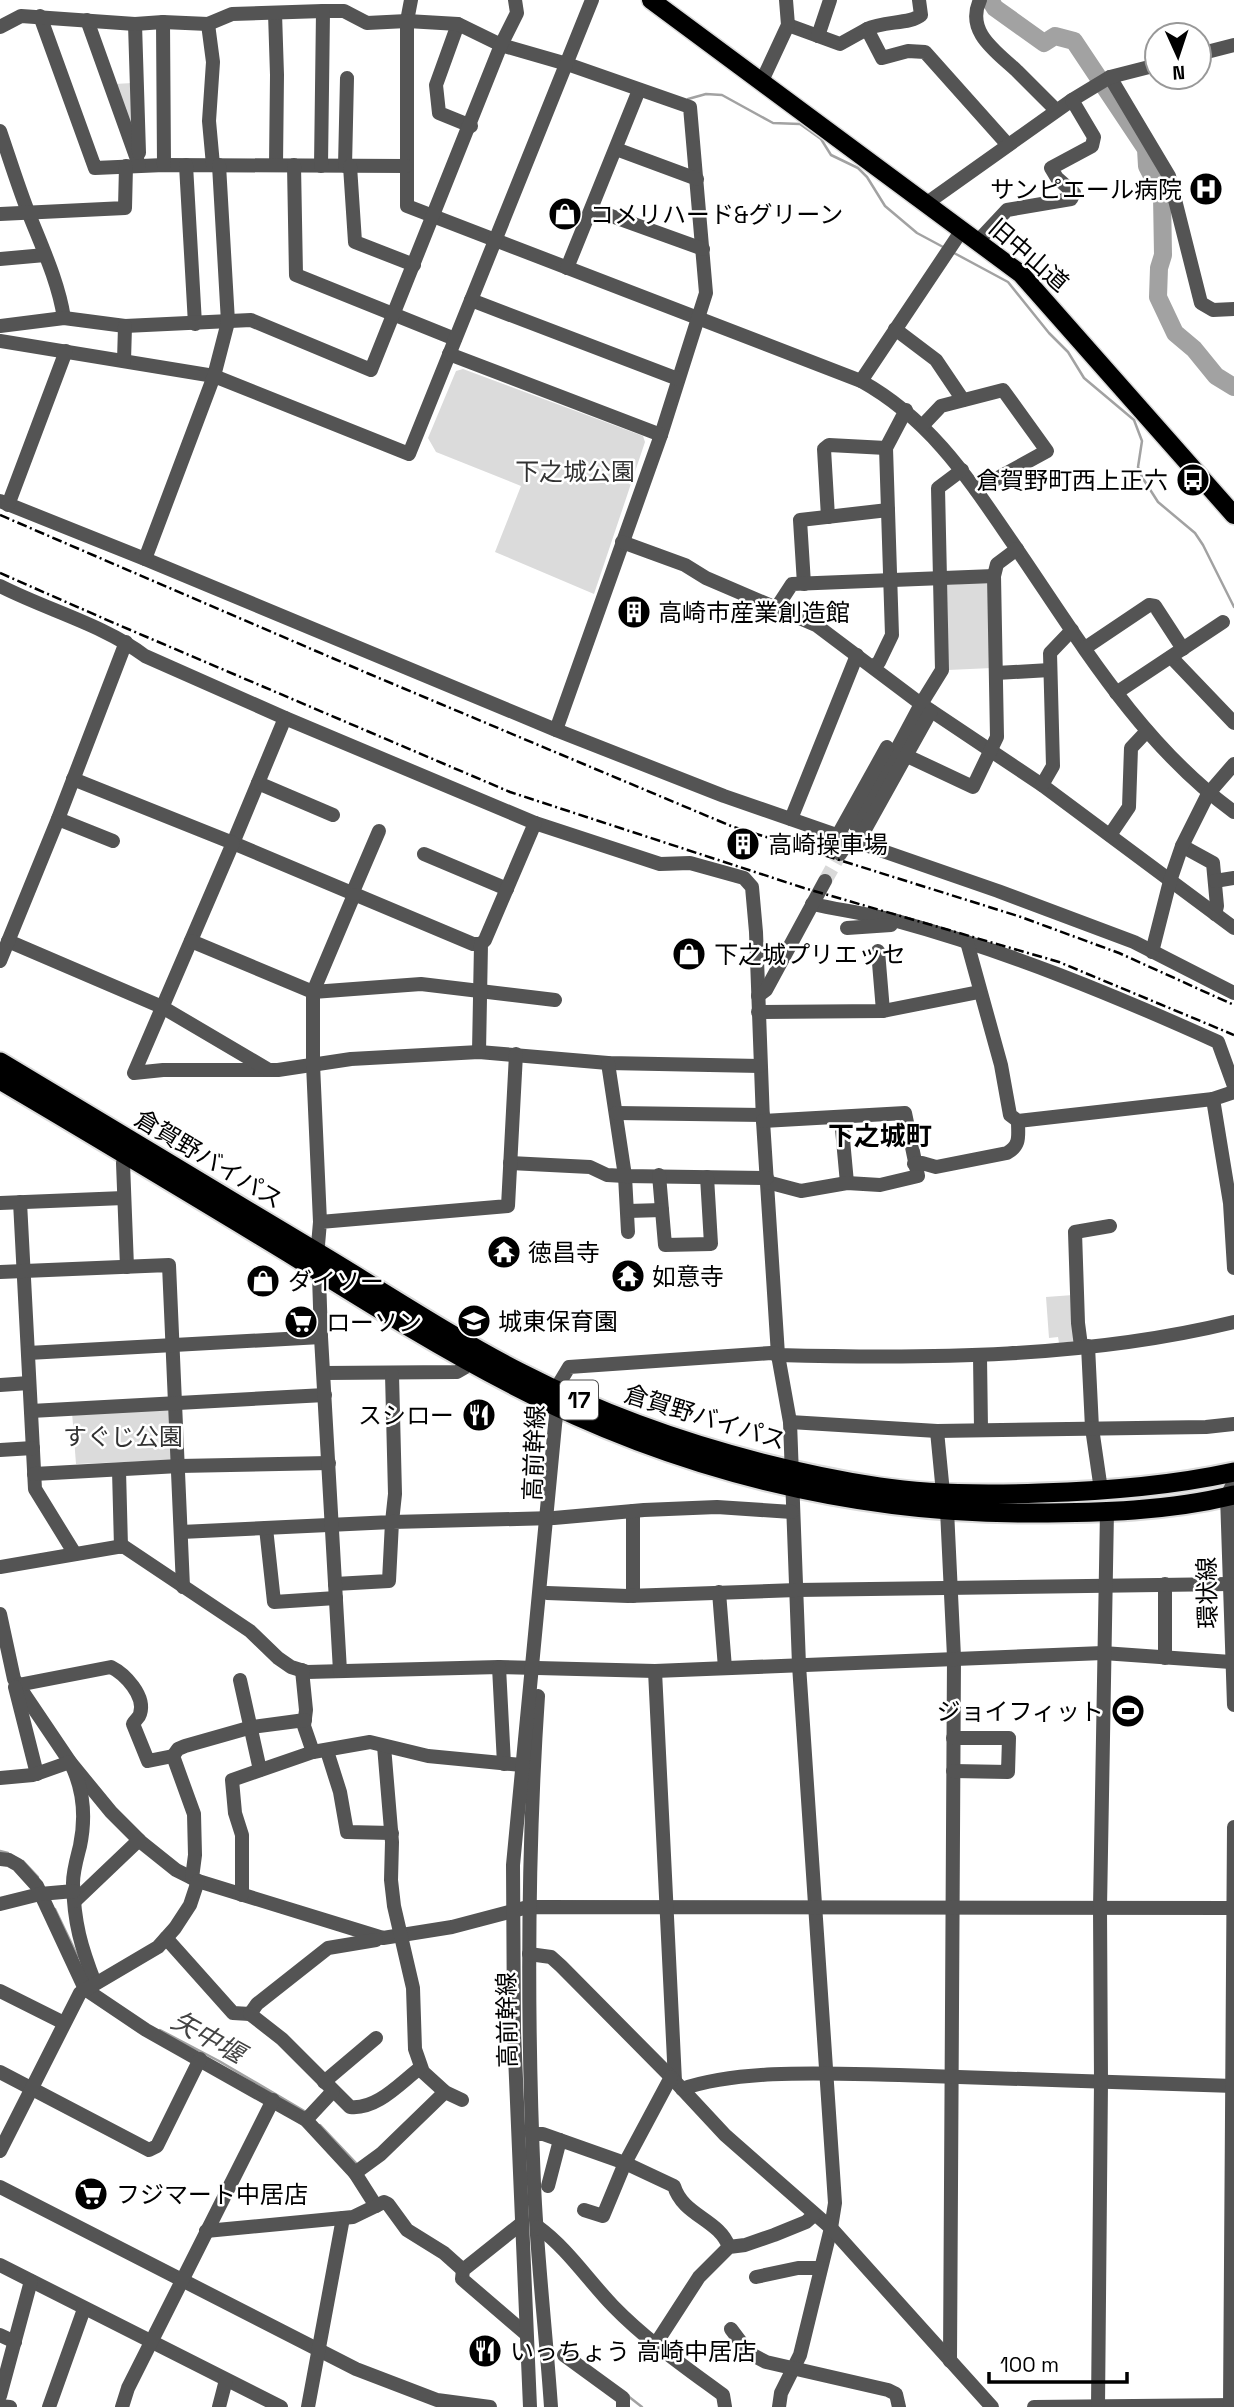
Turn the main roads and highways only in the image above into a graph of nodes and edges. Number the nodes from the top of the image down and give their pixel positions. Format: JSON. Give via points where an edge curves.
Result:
{"nodes":[{"id":1,"x":651,"y":0,"type":"edge"},
{"id":2,"x":1234,"y":514,"type":"edge"},
{"id":3,"x":0,"y":1062,"type":"edge"},
{"id":4,"x":0,"y":1080,"type":"edge"},
{"id":5,"x":319,"y":1263,"type":"junction"},
{"id":6,"x":560,"y":1403,"type":"junction"},
{"id":7,"x":1234,"y":1472,"type":"edge"},
{"id":8,"x":1232,"y":1491,"type":"edge"},
{"id":9,"x":945,"y":1501,"type":"junction"}],
"edges":[{"from":1,"to":2,"type":"main road","name":"旧中山道","via":[[927,203],[953,243],[978,241],[1021,274]]},
{"from":3,"to":5,"type":"highway","name":"倉賀野バイパス","number":"17"},
{"from":4,"to":5,"type":"highway","name":"倉賀野バイパス","number":"17"},
{"from":5,"to":6,"type":"highway","name":"倉賀野バイパス","number":"17","via":[[475,1348]]},
{"from":5,"to":6,"type":"highway","name":"倉賀野バイパス","number":"17","via":[[469,1361]]},
{"from":6,"to":9,"type":"highway","name":"倉賀野バイパス","number":"17","via":[[670,1452],[791,1479]]},
{"from":7,"to":9,"type":"highway","name":"倉賀野バイパス","number":"17","via":[[1101,1490]]},
{"from":8,"to":9,"type":"highway","name":"倉賀野バイパス","number":"17","via":[[1107,1511],[1004,1513]]}]}
